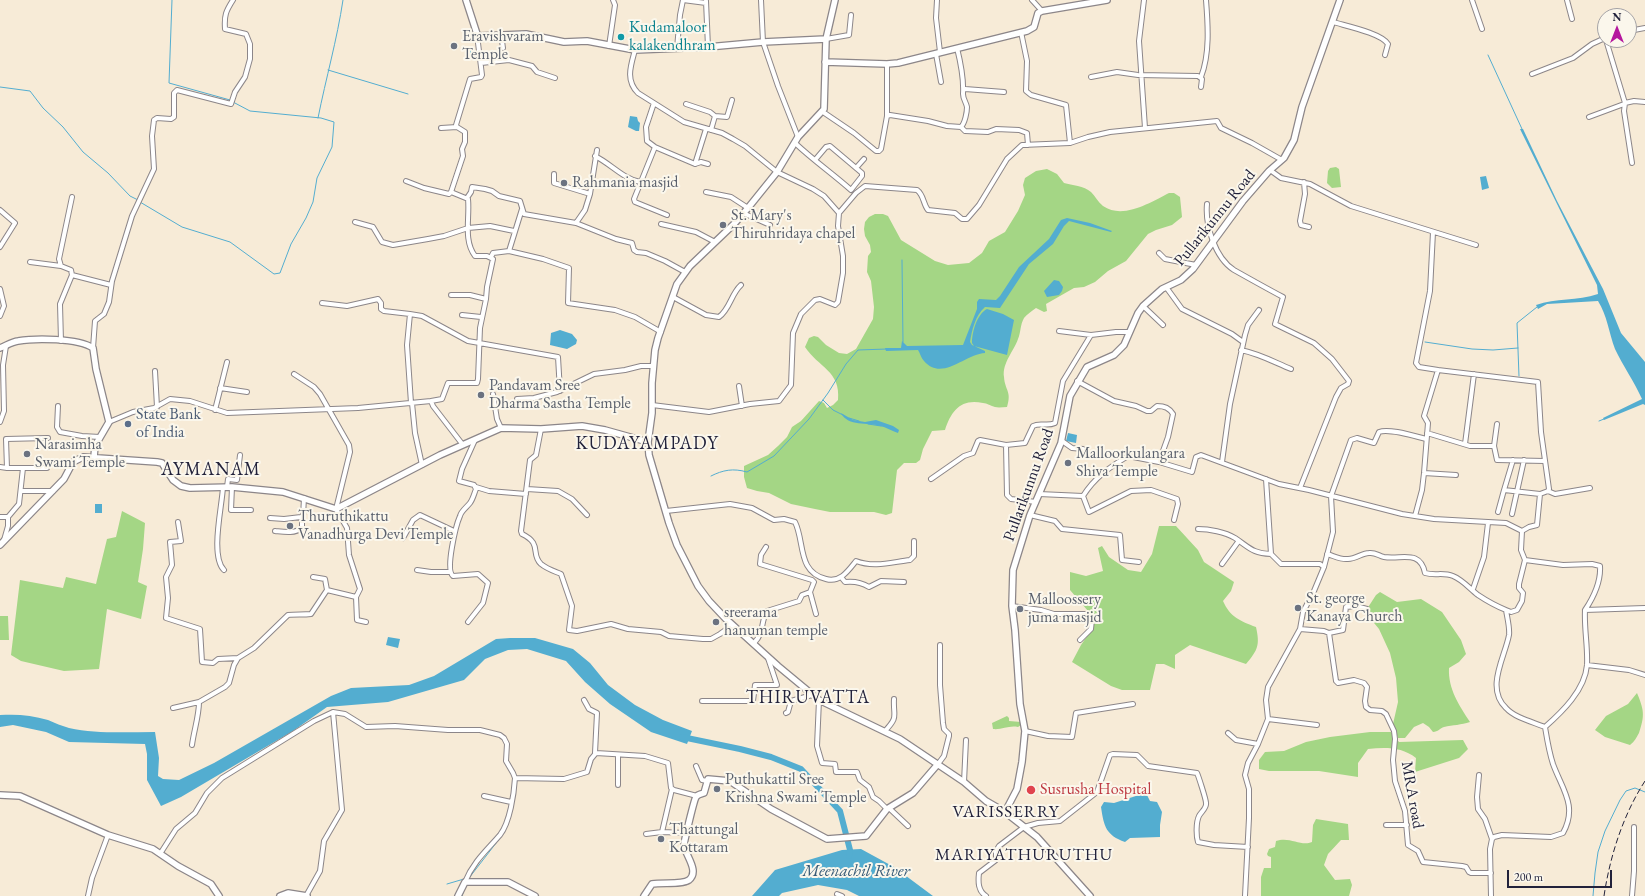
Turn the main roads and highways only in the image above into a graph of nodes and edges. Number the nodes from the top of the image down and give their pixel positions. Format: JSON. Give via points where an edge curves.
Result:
{"nodes":[{"id":1,"x":466,"y":0,"type":"edge"},
{"id":2,"x":835,"y":0,"type":"edge"},
{"id":3,"x":1107,"y":0,"type":"edge"},
{"id":4,"x":1340,"y":0,"type":"edge"},
{"id":5,"x":826,"y":39,"type":"junction"},
{"id":6,"x":825,"y":62,"type":"junction"},
{"id":7,"x":3,"y":347,"type":"edge"},
{"id":8,"x":648,"y":442,"type":"junction"},
{"id":9,"x":94,"y":456,"type":"junction"},
{"id":10,"x":2,"y":544,"type":"edge"},
{"id":11,"x":938,"y":764,"type":"junction"},
{"id":12,"x":0,"y":795,"type":"edge"},
{"id":13,"x":1005,"y":812,"type":"junction"},
{"id":14,"x":219,"y":896,"type":"edge"},
{"id":15,"x":280,"y":896,"type":"edge"},
{"id":16,"x":306,"y":896,"type":"edge"},
{"id":17,"x":458,"y":896,"type":"edge"},
{"id":18,"x":535,"y":896,"type":"edge"},
{"id":19,"x":644,"y":896,"type":"edge"},
{"id":20,"x":1090,"y":896,"type":"edge"}],
"edges":[{"from":1,"to":5,"type":"main road","via":[[479,36],[526,34],[564,42],[587,41],[635,50]]},
{"from":2,"to":5,"type":"main road"},
{"from":3,"to":6,"type":"main road","via":[[1042,11],[1038,13],[1034,27],[1021,32],[898,63]]},
{"from":4,"to":13,"type":"main road","name":"Pullarikunnu Road","via":[[1302,107],[1290,150],[1243,201],[1196,265],[1181,280],[1166,287],[1143,306],[1124,345],[1114,355],[1087,367],[1070,396],[1062,441],[1030,515],[1014,570],[1012,606],[1020,704],[1025,731],[1017,788]]},
{"from":5,"to":6,"type":"main road"},
{"from":6,"to":8,"type":"main road","via":[[823,112],[798,137],[777,172],[748,208],[685,272],[677,284],[657,344]]},
{"from":7,"to":9,"type":"main road","via":[[19,341],[61,341],[76,342],[93,348],[109,422],[95,446]]},
{"from":8,"to":9,"type":"main road","via":[[582,426],[501,428],[422,464],[336,509],[283,492],[227,487],[190,488],[181,486],[173,480],[162,463]]},
{"from":8,"to":11,"type":"main road","via":[[649,455],[677,545],[698,586],[709,601],[768,657],[819,700],[900,739]]},
{"from":9,"to":10,"type":"main road","via":[[79,458],[72,462],[64,479]]},
{"from":11,"to":13,"type":"main road","via":[[986,801]]},
{"from":11,"to":19,"type":"main road","via":[[913,793],[888,809],[866,836],[827,839],[771,809],[730,781],[708,779],[704,793],[697,796],[693,803],[684,843],[690,858],[693,875],[691,879],[684,882],[652,884]]},
{"from":12,"to":14,"type":"main road","via":[[20,796],[108,835],[153,848],[211,884]]},
{"from":13,"to":20,"type":"main road","via":[[1033,833]]},
{"from":15,"to":16,"type":"main road","via":[[288,893]]},
{"from":17,"to":18,"type":"main road","via":[[466,881],[508,882]]}]}
